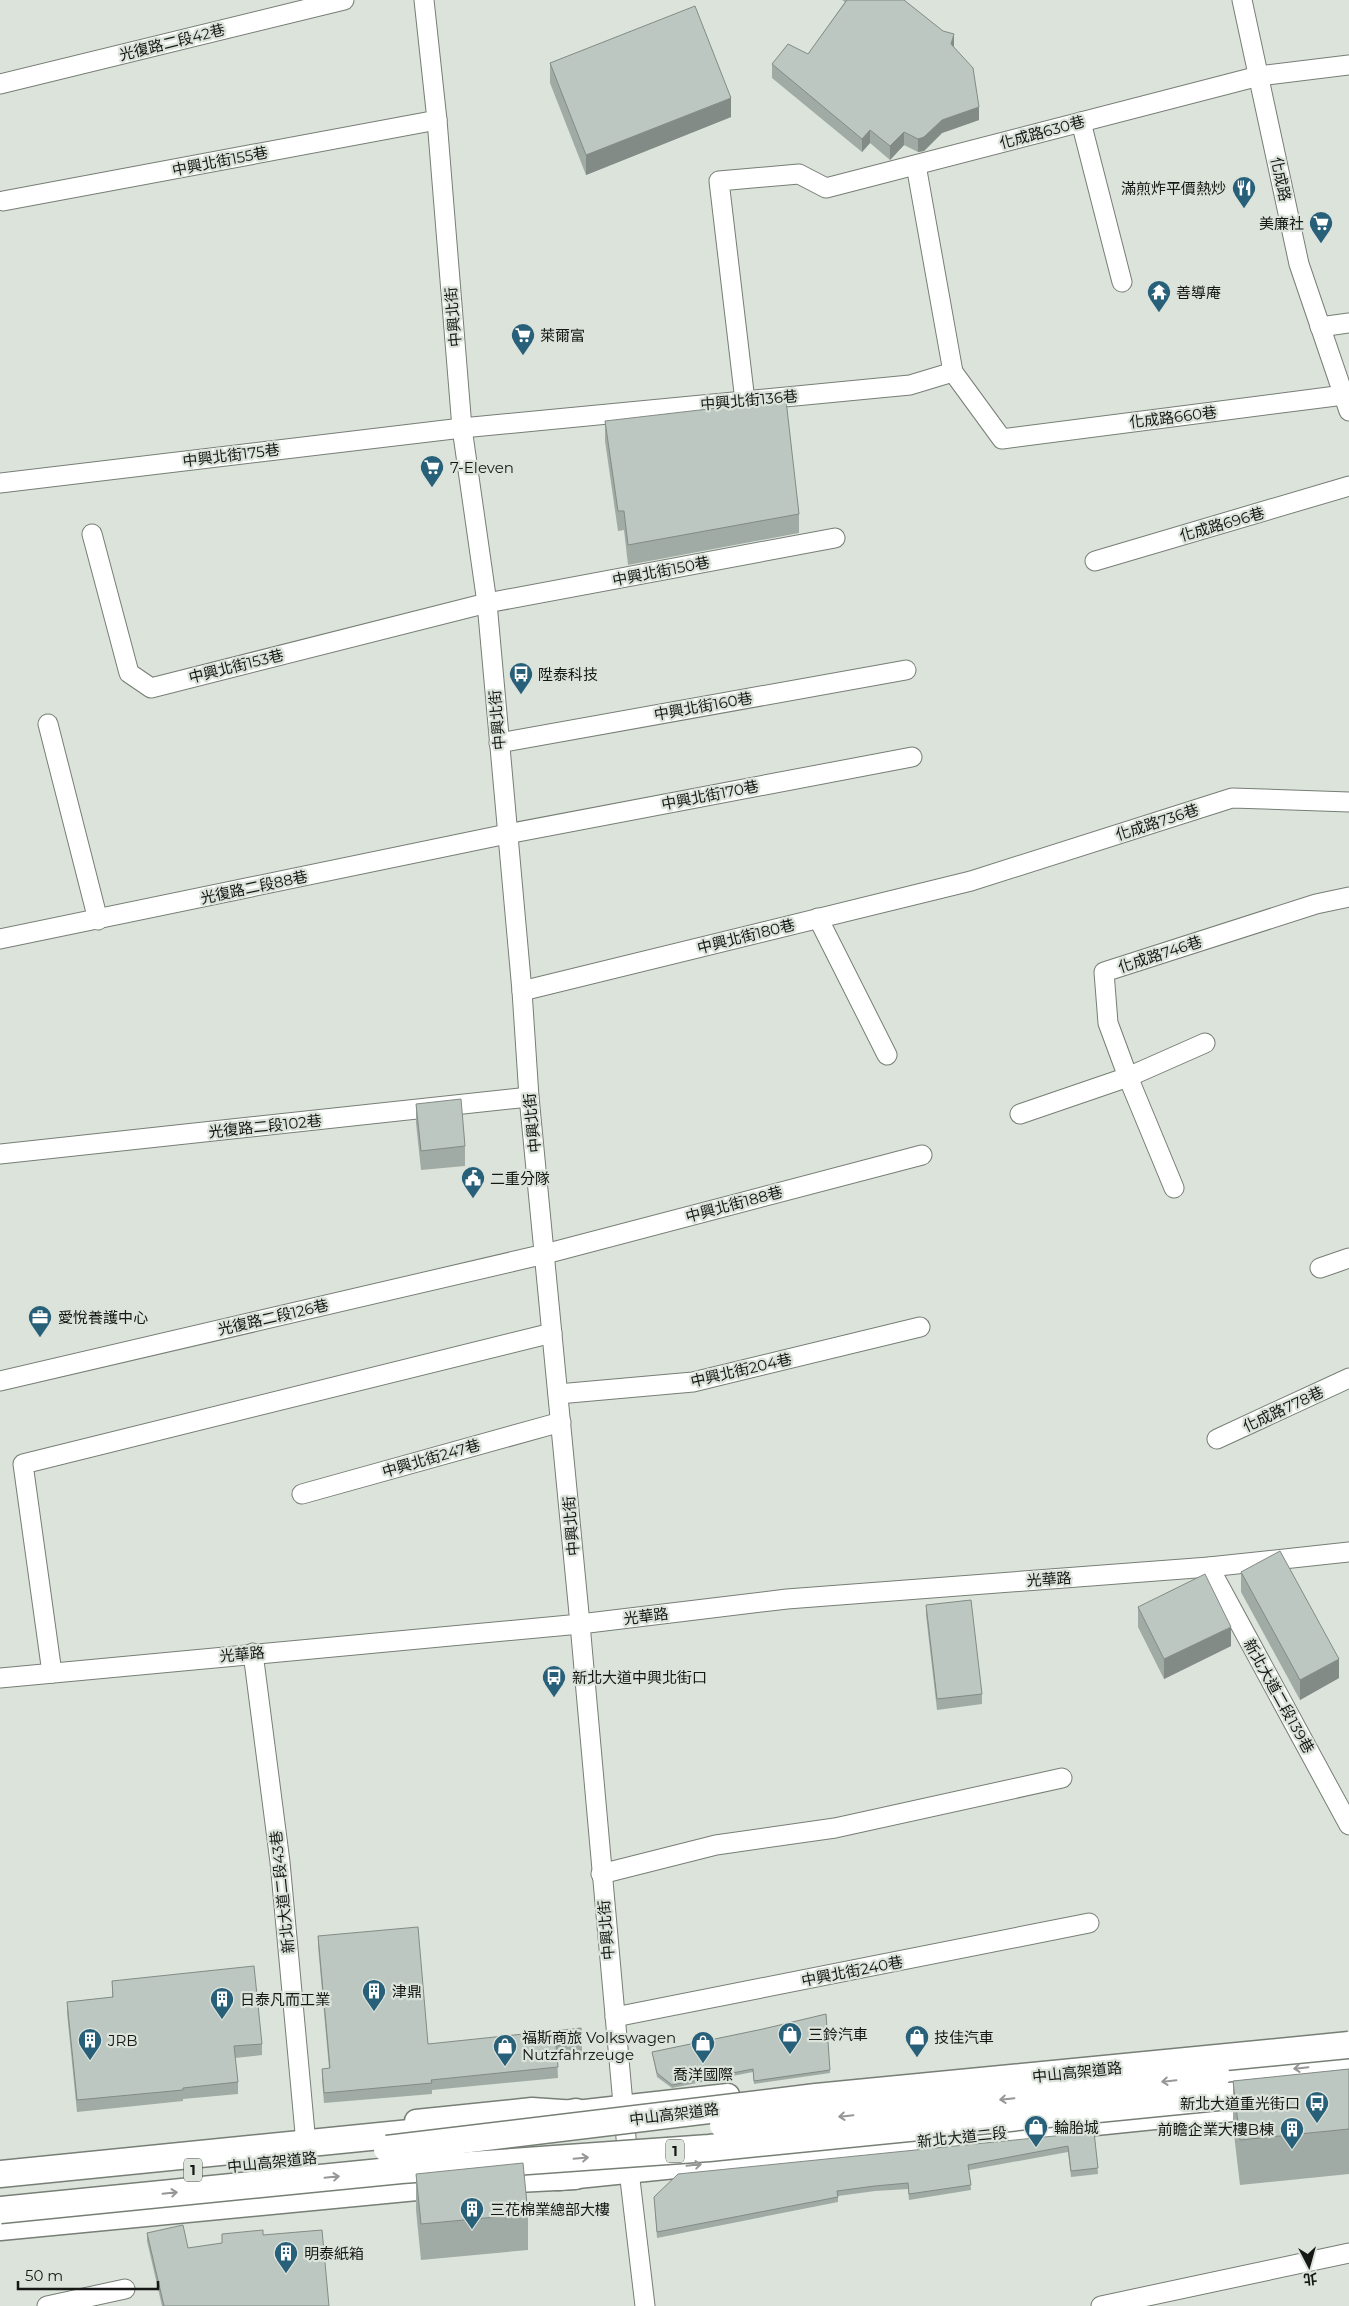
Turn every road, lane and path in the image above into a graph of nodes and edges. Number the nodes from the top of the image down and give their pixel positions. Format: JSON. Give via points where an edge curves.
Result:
{"nodes":[{"id":1,"x":344,"y":0,"type":"edge"},
{"id":2,"x":424,"y":0,"type":"edge"},
{"id":3,"x":1242,"y":0,"type":"edge"},
{"id":4,"x":1349,"y":65,"type":"edge"},
{"id":5,"x":1258,"y":76,"type":"junction"},
{"id":6,"x":0,"y":84,"type":"edge"},
{"id":7,"x":437,"y":120,"type":"junction"},
{"id":8,"x":1082,"y":122,"type":"junction"},
{"id":9,"x":916,"y":165,"type":"junction"},
{"id":10,"x":3,"y":202,"type":"dead end"},
{"id":11,"x":1122,"y":282,"type":"dead end"},
{"id":12,"x":1349,"y":323,"type":"edge"},
{"id":13,"x":1320,"y":327,"type":"junction"},
{"id":14,"x":953,"y":372,"type":"junction"},
{"id":15,"x":745,"y":401,"type":"junction"},
{"id":16,"x":1346,"y":403,"type":"edge"},
{"id":17,"x":462,"y":428,"type":"junction"},
{"id":18,"x":0,"y":483,"type":"edge"},
{"id":19,"x":1349,"y":486,"type":"edge"},
{"id":20,"x":92,"y":534,"type":"dead end"},
{"id":21,"x":835,"y":538,"type":"dead end"},
{"id":22,"x":1095,"y":561,"type":"dead end"},
{"id":23,"x":486,"y":604,"type":"junction"},
{"id":24,"x":906,"y":670,"type":"dead end"},
{"id":25,"x":48,"y":724,"type":"dead end"},
{"id":26,"x":499,"y":743,"type":"junction"},
{"id":27,"x":912,"y":757,"type":"dead end"},
{"id":28,"x":1349,"y":802,"type":"edge"},
{"id":29,"x":507,"y":834,"type":"junction"},
{"id":30,"x":971,"y":881,"type":"joint"},
{"id":31,"x":1349,"y":897,"type":"edge"},
{"id":32,"x":818,"y":918,"type":"junction"},
{"id":33,"x":98,"y":920,"type":"junction"},
{"id":34,"x":0,"y":939,"type":"edge"},
{"id":35,"x":522,"y":991,"type":"junction"},
{"id":36,"x":1205,"y":1043,"type":"dead end"},
{"id":37,"x":887,"y":1055,"type":"dead end"},
{"id":38,"x":1128,"y":1077,"type":"junction"},
{"id":39,"x":529,"y":1097,"type":"junction"},
{"id":40,"x":1020,"y":1114,"type":"dead end"},
{"id":41,"x":0,"y":1154,"type":"edge"},
{"id":42,"x":922,"y":1155,"type":"dead end"},
{"id":43,"x":1174,"y":1188,"type":"dead end"},
{"id":44,"x":546,"y":1254,"type":"junction"},
{"id":45,"x":1349,"y":1258,"type":"edge"},
{"id":46,"x":1320,"y":1268,"type":"dead end"},
{"id":47,"x":920,"y":1327,"type":"dead end"},
{"id":48,"x":552,"y":1333,"type":"junction"},
{"id":49,"x":1349,"y":1378,"type":"edge"},
{"id":50,"x":0,"y":1381,"type":"edge"},
{"id":51,"x":558,"y":1394,"type":"junction"},
{"id":52,"x":561,"y":1422,"type":"junction"},
{"id":53,"x":1217,"y":1440,"type":"dead end"},
{"id":54,"x":302,"y":1494,"type":"dead end"},
{"id":55,"x":1349,"y":1552,"type":"edge"},
{"id":56,"x":1209,"y":1567,"type":"junction"},
{"id":57,"x":580,"y":1624,"type":"junction"},
{"id":58,"x":253,"y":1653,"type":"junction"},
{"id":59,"x":52,"y":1673,"type":"junction"},
{"id":60,"x":0,"y":1678,"type":"edge"},
{"id":61,"x":1062,"y":1778,"type":"dead end"},
{"id":62,"x":1349,"y":1825,"type":"edge"},
{"id":63,"x":601,"y":1874,"type":"junction"},
{"id":64,"x":1089,"y":1923,"type":"dead end"},
{"id":65,"x":616,"y":2017,"type":"junction"},
{"id":66,"x":1349,"y":2035,"type":"edge"},
{"id":67,"x":1349,"y":2045,"type":"edge"},
{"id":68,"x":1349,"y":2062,"type":"edge"},
{"id":69,"x":1349,"y":2084,"type":"edge"},
{"id":70,"x":1290,"y":2104,"type":"edge"},
{"id":71,"x":624,"y":2105,"type":"junction"},
{"id":72,"x":576,"y":2112,"type":"junction"},
{"id":73,"x":305,"y":2133,"type":"junction"},
{"id":74,"x":387,"y":2149,"type":"junction"},
{"id":75,"x":0,"y":2163,"type":"edge"},
{"id":76,"x":629,"y":2171,"type":"junction"},
{"id":77,"x":0,"y":2174,"type":"edge"},
{"id":78,"x":575,"y":2176,"type":"junction"},
{"id":79,"x":0,"y":2190,"type":"edge"},
{"id":80,"x":0,"y":2210,"type":"edge"},
{"id":81,"x":0,"y":2227,"type":"edge"},
{"id":82,"x":0,"y":2238,"type":"edge"},
{"id":83,"x":1349,"y":2253,"type":"edge"},
{"id":84,"x":125,"y":2289,"type":"dead end"},
{"id":85,"x":47,"y":2306,"type":"edge"},
{"id":86,"x":645,"y":2306,"type":"edge"},
{"id":87,"x":1101,"y":2306,"type":"edge"}],
"edges":[{"from":1,"to":6,"type":"street","name":"光復路二段42巷"},
{"from":2,"to":7,"type":"street","name":"中興北街"},
{"from":3,"to":5,"type":"street","name":"化成路"},
{"from":4,"to":5,"type":"street","name":"化成路630巷"},
{"from":5,"to":8,"type":"street","name":"化成路630巷"},
{"from":5,"to":13,"type":"street","name":"化成路","via":[[1299,264]]},
{"from":7,"to":10,"type":"street","name":"中興北街155巷"},
{"from":7,"to":17,"type":"street","name":"中興北街"},
{"from":8,"to":9,"type":"street","name":"化成路630巷"},
{"from":8,"to":11,"type":"street"},
{"from":9,"to":14,"type":"street"},
{"from":9,"to":15,"type":"street","name":"化成路630巷","via":[[826,188],[799,174],[719,182]]},
{"from":12,"to":13,"type":"street"},
{"from":13,"to":16,"type":"street","name":"化成路"},
{"from":14,"to":15,"type":"street","name":"中興北街136巷","via":[[910,385]]},
{"from":14,"to":16,"type":"street","name":"化成路660巷","via":[[1002,439]]},
{"from":15,"to":17,"type":"street","name":"中興北街136巷"},
{"from":17,"to":18,"type":"street","name":"中興北街175巷"},
{"from":17,"to":23,"type":"street","name":"中興北街"},
{"from":19,"to":22,"type":"street","name":"化成路696巷"},
{"from":20,"to":23,"type":"street","name":"中興北街153巷","via":[[129,673],[151,688]]},
{"from":21,"to":23,"type":"street","name":"中興北街150巷"},
{"from":23,"to":26,"type":"street","name":"中興北街"},
{"from":24,"to":26,"type":"street","name":"中興北街160巷"},
{"from":25,"to":33,"type":"street"},
{"from":26,"to":29,"type":"street","name":"中興北街"},
{"from":27,"to":29,"type":"street","name":"中興北街170巷"},
{"from":28,"to":30,"type":"street","name":"化成路736巷","via":[[1232,798]]},
{"from":29,"to":33,"type":"street","name":"光復路二段88巷"},
{"from":29,"to":35,"type":"street","name":"中興北街"},
{"from":30,"to":32,"type":"street","name":"中興北街180巷"},
{"from":31,"to":38,"type":"street","name":"化成路746巷","via":[[1316,904],[1104,972],[1108,1023]]},
{"from":32,"to":35,"type":"street","name":"中興北街180巷"},
{"from":32,"to":37,"type":"street"},
{"from":33,"to":34,"type":"street","name":"光復路二段88巷"},
{"from":35,"to":39,"type":"street","name":"中興北街"},
{"from":36,"to":38,"type":"street"},
{"from":38,"to":40,"type":"street"},
{"from":38,"to":43,"type":"street","name":"化成路746巷"},
{"from":39,"to":41,"type":"street","name":"光復路二段102巷"},
{"from":39,"to":44,"type":"street","name":"中興北街"},
{"from":42,"to":44,"type":"street","name":"中興北街188巷"},
{"from":44,"to":48,"type":"street","name":"中興北街"},
{"from":44,"to":50,"type":"street","name":"光復路二段126巷"},
{"from":45,"to":46,"type":"street"},
{"from":47,"to":51,"type":"street","name":"中興北街204巷","via":[[693,1382]]},
{"from":48,"to":51,"type":"street","name":"中興北街"},
{"from":48,"to":59,"type":"street","via":[[23,1464]]},
{"from":49,"to":53,"type":"street","name":"化成路778巷"},
{"from":51,"to":52,"type":"street","name":"中興北街"},
{"from":52,"to":54,"type":"street","name":"中興北街247巷"},
{"from":52,"to":57,"type":"street","name":"中興北街"},
{"from":55,"to":56,"type":"street","name":"光華路"},
{"from":56,"to":57,"type":"street","name":"光華路","via":[[787,1599]]},
{"from":56,"to":62,"type":"street","name":"新北大道二段139巷"},
{"from":57,"to":58,"type":"street","name":"光華路"},
{"from":57,"to":63,"type":"street","name":"中興北街"},
{"from":58,"to":59,"type":"street","name":"光華路"},
{"from":58,"to":73,"type":"street","name":"新北大道二段43巷","via":[[280,1862]]},
{"from":59,"to":60,"type":"street","name":"光華路"},
{"from":61,"to":63,"type":"street","via":[[835,1828],[716,1845]]},
{"from":63,"to":65,"type":"street","name":"中興北街"},
{"from":64,"to":65,"type":"street","name":"中興北街240巷"},
{"from":65,"to":71,"type":"street","name":"中興北街"},
{"from":66,"to":71,"type":"main road","number":"1"},
{"from":67,"to":74,"type":"highway","name":"中山高架道路","number":"1","bridge":true,"via":[[816,2097]]},
{"from":68,"to":74,"type":"highway","one_way":true,"bridge":true,"via":[[820,2118]]},
{"from":80,"to":69,"type":"highway","name":"中山高架道路","number":"1","one_way":true,"bridge":true,"via":[[401,2170],[709,2148]]},
{"from":76,"to":70,"type":"main road","name":"新北大道二段","number":"1","one_way":true},
{"from":71,"to":72,"type":"main road","number":"1"},
{"from":71,"to":76,"type":"street","name":"中興北街"},
{"from":72,"to":73,"type":"main road","number":"1","via":[[532,2109]]},
{"from":72,"to":77,"type":"highway","via":[[533,2121]]},
{"from":73,"to":75,"type":"main road","number":"1"},
{"from":74,"to":79,"type":"highway","name":"中山高架道路","number":"1"},
{"from":76,"to":78,"type":"main road","name":"新北大道二段","number":"1"},
{"from":76,"to":86,"type":"street","name":"中興北街"},
{"from":78,"to":81,"type":"highway","via":[[480,2181]]},
{"from":78,"to":82,"type":"main road","number":"1","via":[[481,2191]]},
{"from":83,"to":87,"type":"street"},
{"from":84,"to":85,"type":"street"}]}
